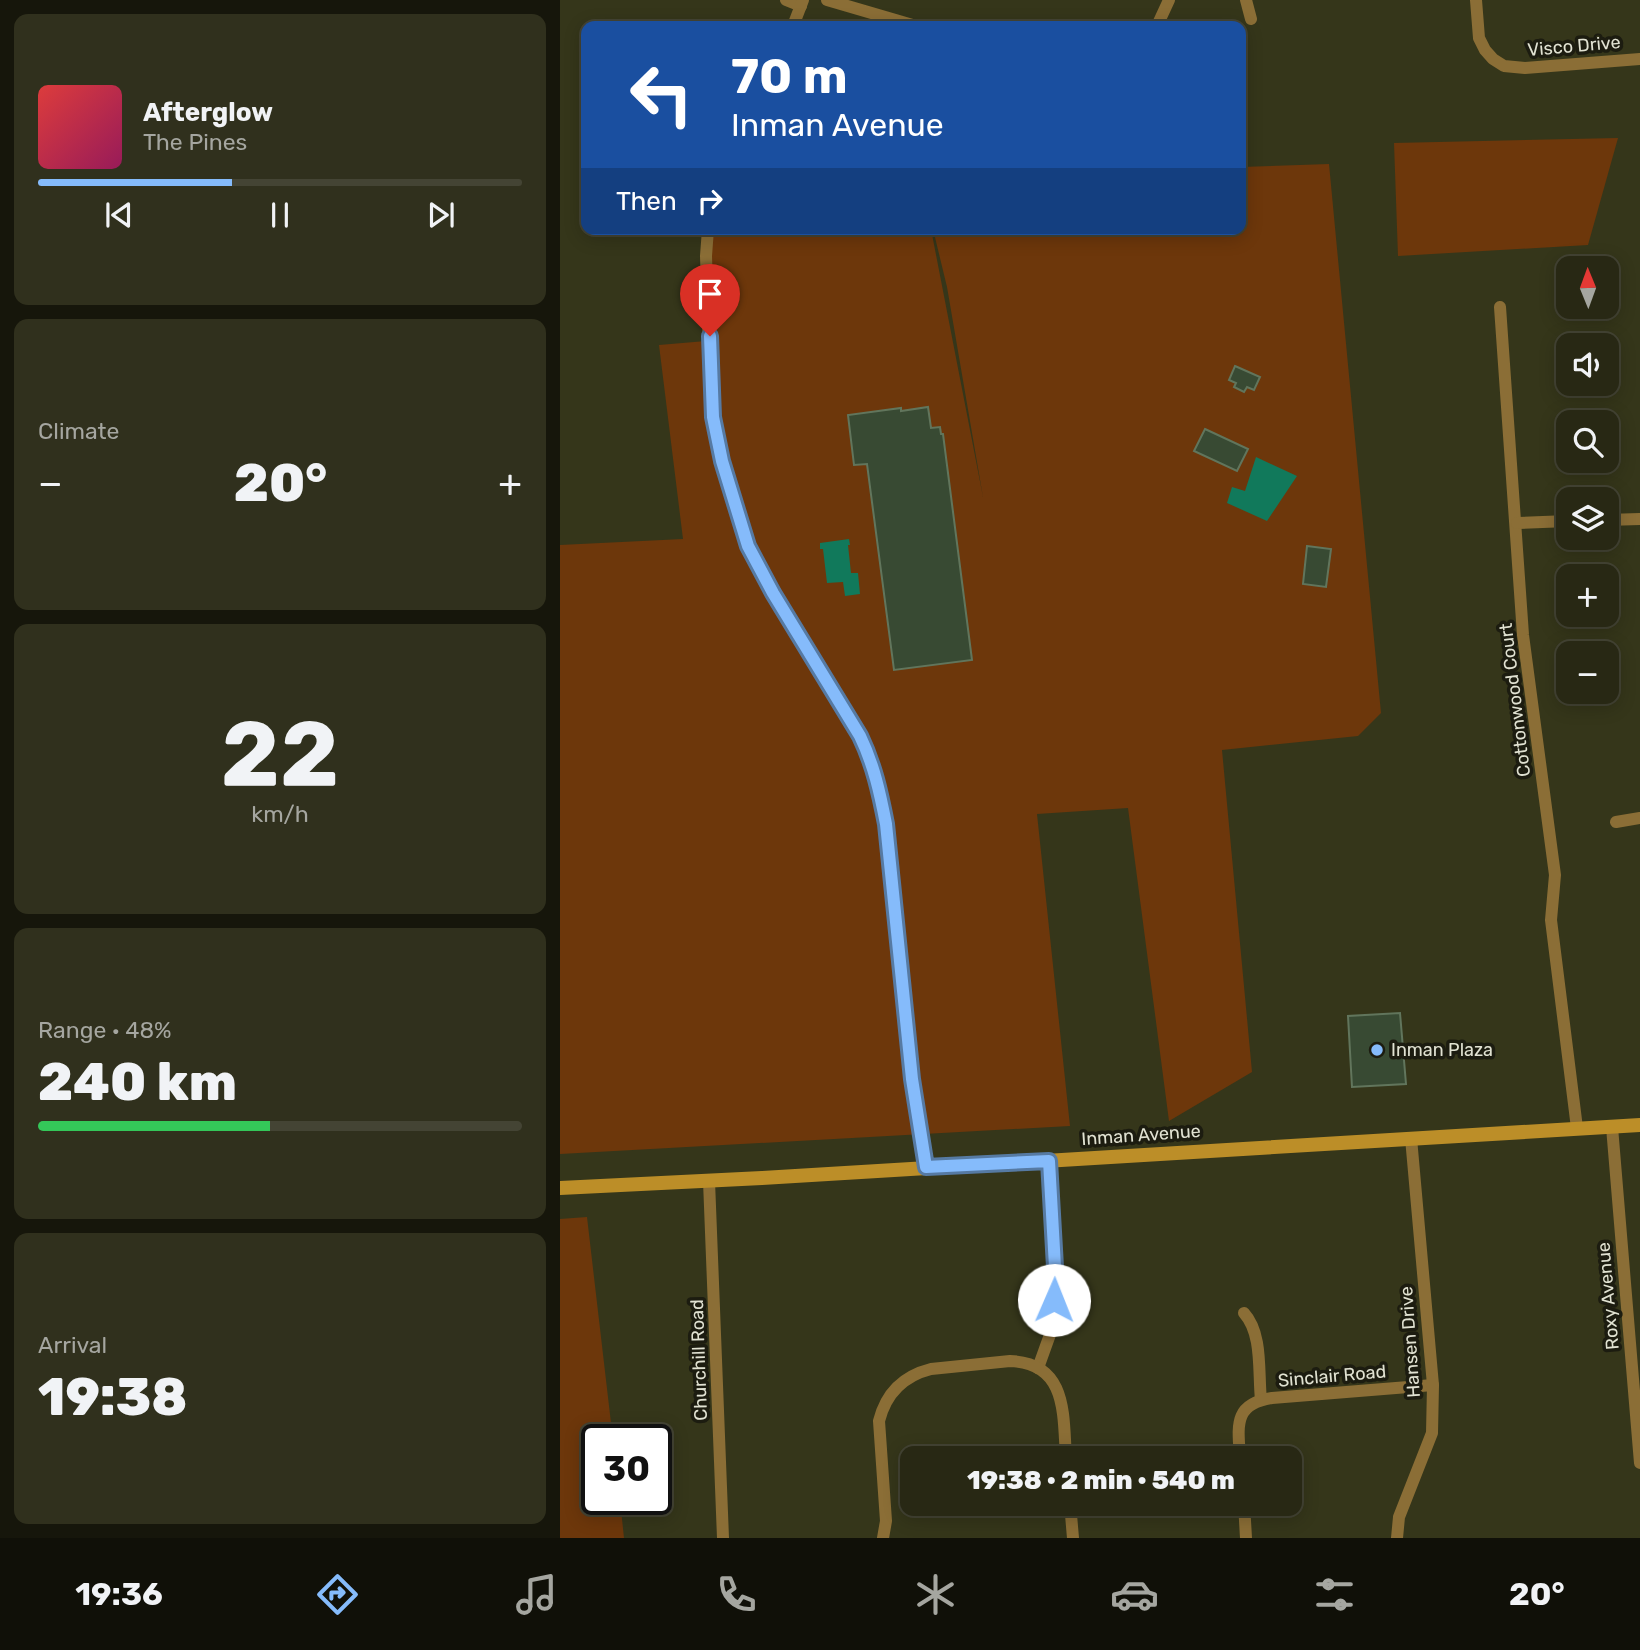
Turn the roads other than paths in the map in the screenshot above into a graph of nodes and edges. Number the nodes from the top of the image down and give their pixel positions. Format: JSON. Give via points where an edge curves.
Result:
{"nodes":[{"id":1,"x":786,"y":0,"type":"edge"},
{"id":2,"x":827,"y":0,"type":"edge"},
{"id":3,"x":1170,"y":0,"type":"edge"},
{"id":4,"x":1246,"y":0,"type":"edge"},
{"id":5,"x":1476,"y":0,"type":"edge"},
{"id":6,"x":802,"y":3,"type":"edge"},
{"id":7,"x":1251,"y":19,"type":"dead end"},
{"id":8,"x":795,"y":21,"type":"edge"},
{"id":9,"x":882,"y":21,"type":"edge"},
{"id":10,"x":1160,"y":21,"type":"edge"},
{"id":11,"x":1640,"y":59,"type":"edge"},
{"id":12,"x":708,"y":235,"type":"edge"},
{"id":13,"x":1500,"y":307,"type":"dead end"},
{"id":14,"x":1640,"y":519,"type":"edge"},
{"id":15,"x":1619,"y":520,"type":"edge"},
{"id":16,"x":1556,"y":521,"type":"edge"},
{"id":17,"x":1517,"y":523,"type":"junction"},
{"id":18,"x":1640,"y":818,"type":"edge"},
{"id":19,"x":1616,"y":822,"type":"dead end"},
{"id":20,"x":1640,"y":1125,"type":"edge"},
{"id":21,"x":1612,"y":1126,"type":"junction"},
{"id":22,"x":1577,"y":1128,"type":"junction"},
{"id":23,"x":1411,"y":1138,"type":"junction"},
{"id":24,"x":1049,"y":1161,"type":"junction"},
{"id":25,"x":926,"y":1167,"type":"junction"},
{"id":26,"x":709,"y":1181,"type":"junction"},
{"id":27,"x":560,"y":1188,"type":"edge"},
{"id":28,"x":1244,"y":1312,"type":"dead end"},
{"id":29,"x":1038,"y":1368,"type":"junction"},
{"id":30,"x":1433,"y":1385,"type":"junction"},
{"id":31,"x":1261,"y":1400,"type":"junction"},
{"id":32,"x":1065,"y":1446,"type":"edge"},
{"id":33,"x":1239,"y":1446,"type":"edge"},
{"id":34,"x":1640,"y":1463,"type":"edge"},
{"id":35,"x":1071,"y":1516,"type":"edge"},
{"id":36,"x":1245,"y":1516,"type":"edge"},
{"id":37,"x":723,"y":1538,"type":"edge"},
{"id":38,"x":883,"y":1538,"type":"edge"},
{"id":39,"x":1073,"y":1538,"type":"edge"},
{"id":40,"x":1247,"y":1538,"type":"edge"},
{"id":41,"x":1398,"y":1538,"type":"edge"}],
"edges":[{"from":1,"to":6,"type":"street"},
{"from":2,"to":9,"type":"street"},
{"from":3,"to":10,"type":"street"},
{"from":4,"to":7,"type":"street"},
{"from":5,"to":11,"type":"street","name":"Visco Drive","via":[[1479,38],[1493,59],[1504,66]]},
{"from":6,"to":8,"type":"street"},
{"from":12,"to":25,"type":"street","via":[[713,417],[734,503],[759,569],[860,736],[880,789]]},
{"from":13,"to":17,"type":"street","name":"Cottonwood Court"},
{"from":14,"to":15,"type":"street"},
{"from":16,"to":17,"type":"street"},
{"from":17,"to":22,"type":"street","name":"Cottonwood Court","via":[[1523,635],[1555,875],[1551,920]]},
{"from":18,"to":19,"type":"street"},
{"from":20,"to":21,"type":"main road","name":"Inman Avenue"},
{"from":21,"to":22,"type":"main road","name":"Inman Avenue"},
{"from":21,"to":34,"type":"street","name":"Roxy Avenue"},
{"from":22,"to":23,"type":"main road","name":"Inman Avenue"},
{"from":23,"to":24,"type":"main road","name":"Inman Avenue"},
{"from":23,"to":30,"type":"street","name":"Hansen Drive"},
{"from":24,"to":25,"type":"main road","name":"Inman Avenue"},
{"from":24,"to":29,"type":"street","via":[[1054,1300],[1052,1329]]},
{"from":25,"to":26,"type":"main road","name":"Inman Avenue"},
{"from":26,"to":27,"type":"main road","name":"Inman Avenue"},
{"from":26,"to":37,"type":"street","name":"Churchill Road"},
{"from":28,"to":31,"type":"street","via":[[1256,1339]]},
{"from":29,"to":32,"type":"street","via":[[1059,1391]]},
{"from":29,"to":38,"type":"street","via":[[1010,1361],[931,1369],[896,1387],[879,1421],[886,1521]]},
{"from":30,"to":31,"type":"street","name":"Sinclair Road"},
{"from":30,"to":41,"type":"street","name":"Hansen Drive","via":[[1432,1433],[1399,1517]]},
{"from":31,"to":33,"type":"street","name":"Sinclair Road","via":[[1241,1415]]},
{"from":35,"to":39,"type":"street"},
{"from":36,"to":40,"type":"street"}]}
